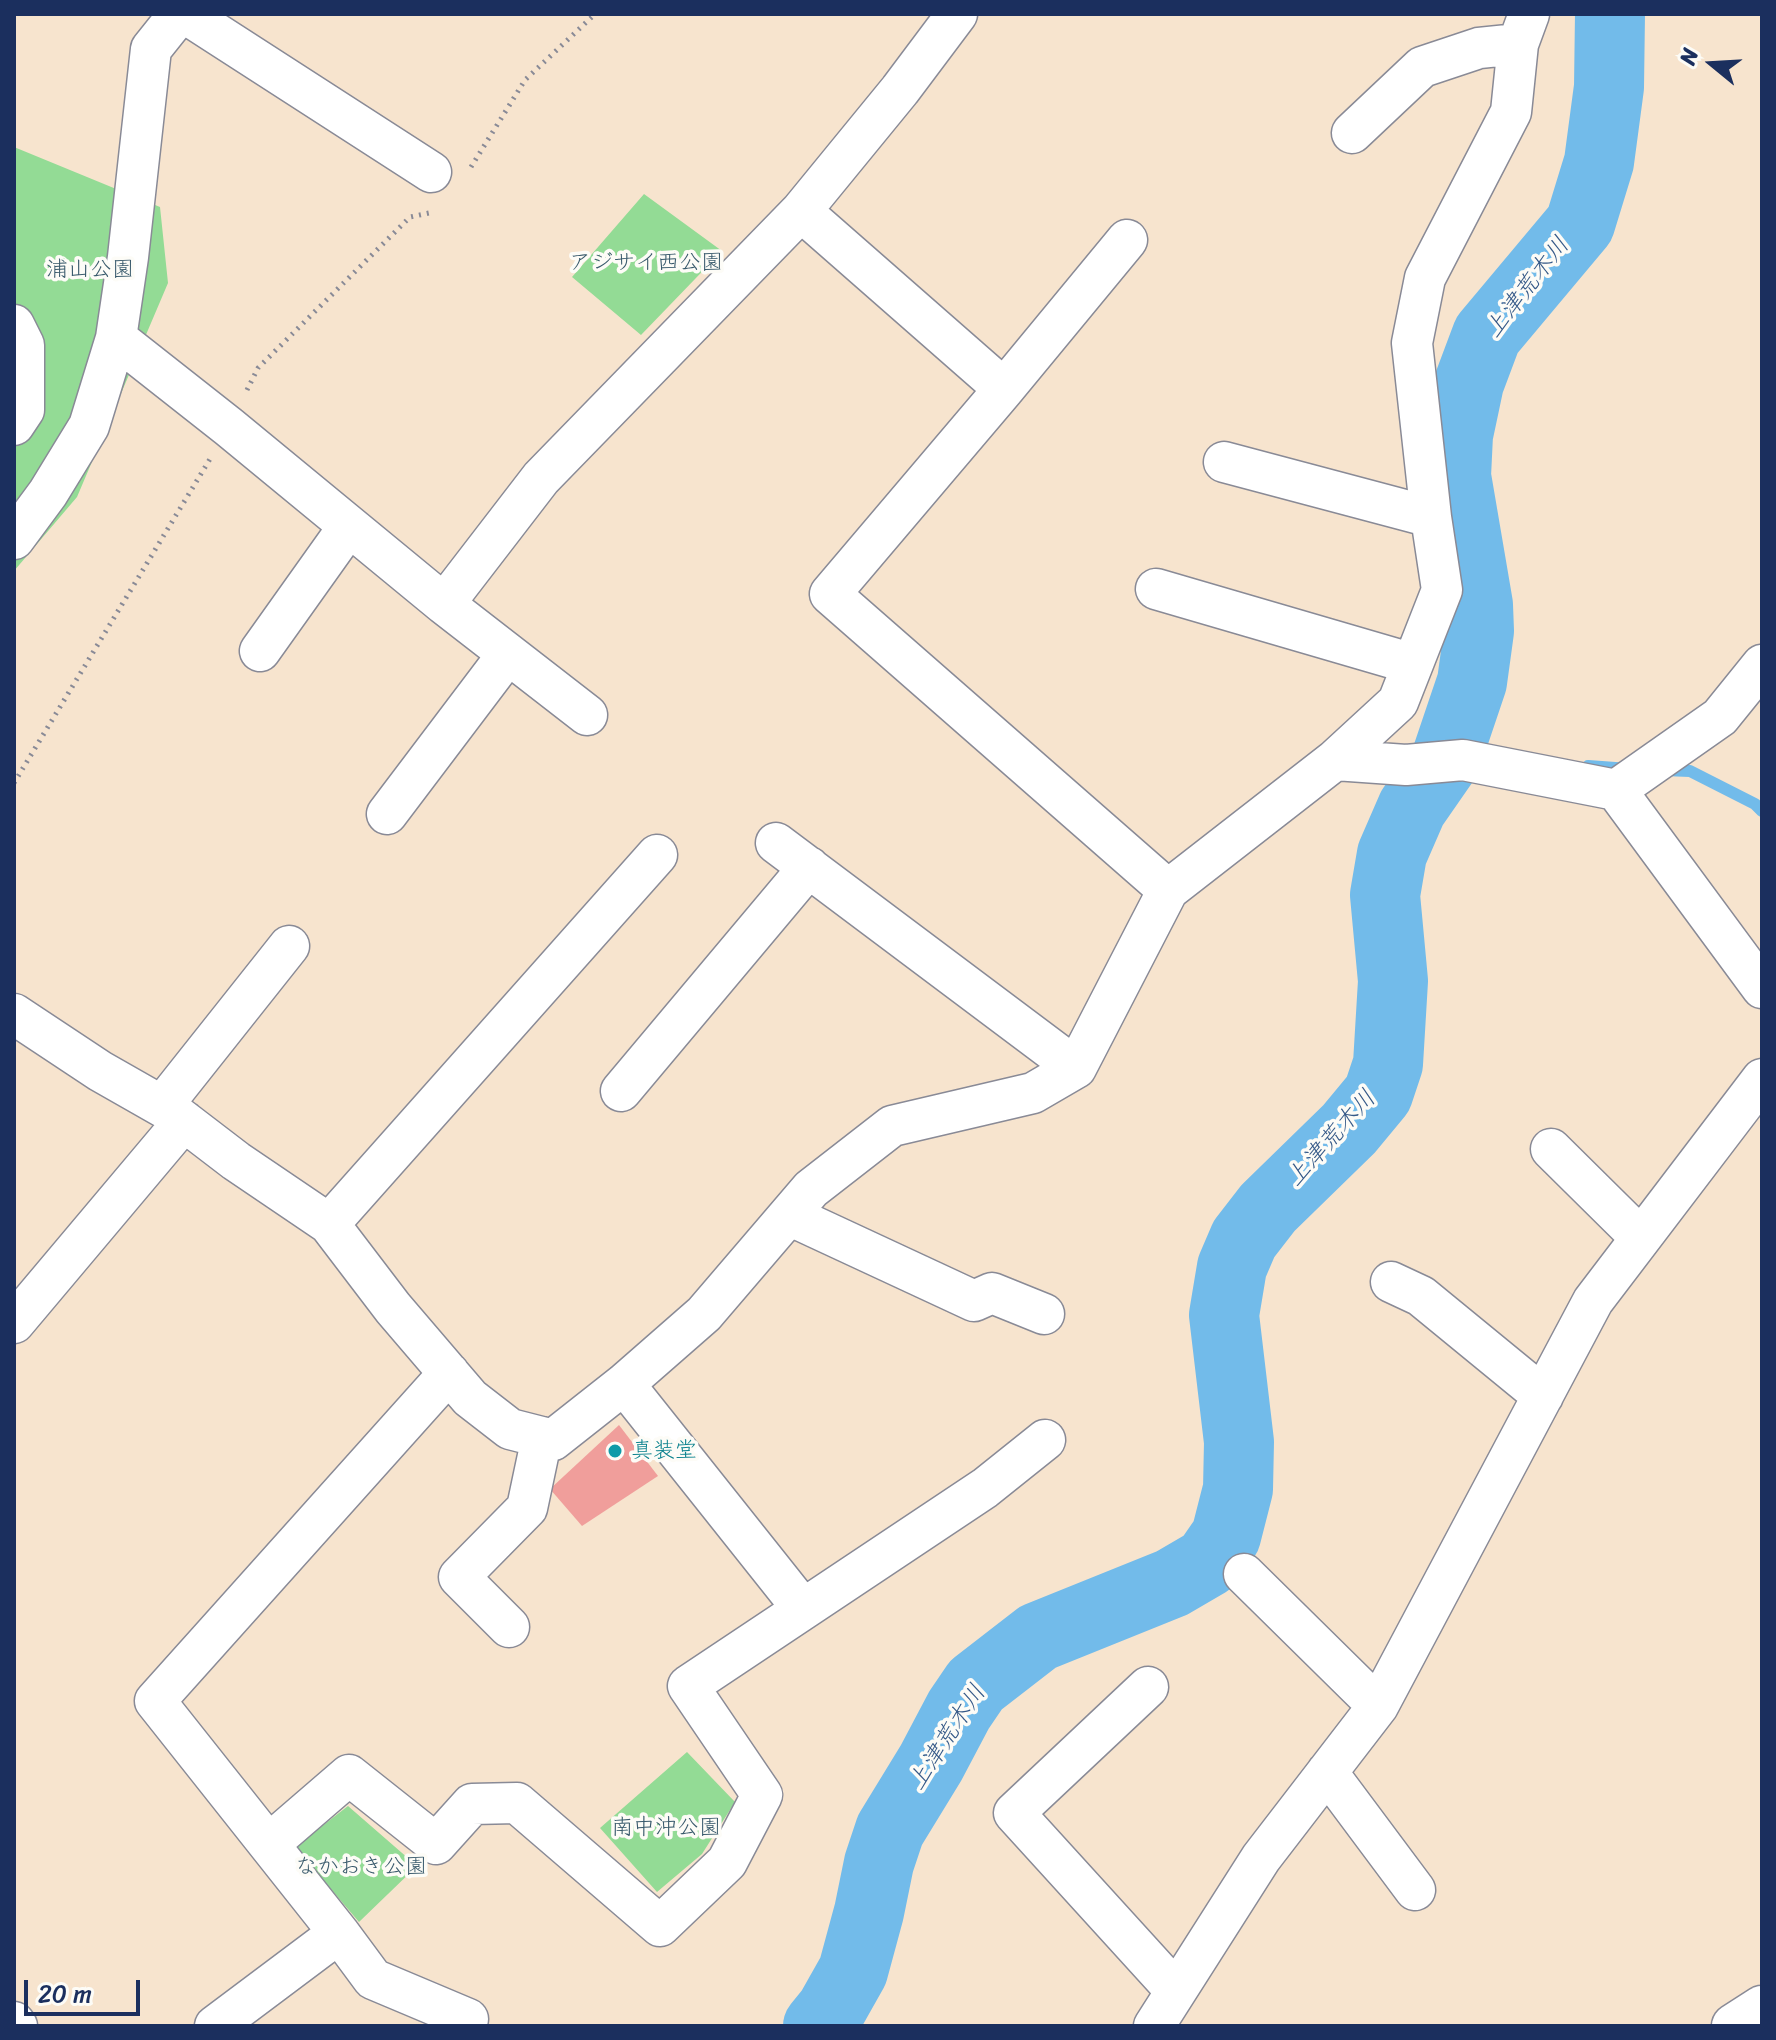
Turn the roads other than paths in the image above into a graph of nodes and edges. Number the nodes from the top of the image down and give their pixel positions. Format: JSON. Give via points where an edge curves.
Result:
{"nodes":[{"id":1,"x":179,"y":14,"type":"edge"},
{"id":2,"x":186,"y":14,"type":"edge"},
{"id":3,"x":957,"y":14,"type":"edge"},
{"id":4,"x":1523,"y":29,"type":"edge"},
{"id":5,"x":1352,"y":133,"type":"dead end"},
{"id":6,"x":449,"y":172,"type":"road end"},
{"id":7,"x":801,"y":211,"type":"junction"},
{"id":8,"x":1127,"y":240,"type":"dead end"},
{"id":9,"x":14,"y":325,"type":"edge"},
{"id":10,"x":116,"y":338,"type":"junction"},
{"id":11,"x":1004,"y":389,"type":"junction"},
{"id":12,"x":14,"y":425,"type":"edge"},
{"id":13,"x":1224,"y":462,"type":"dead end"},
{"id":14,"x":1431,"y":517,"type":"junction"},
{"id":15,"x":349,"y":526,"type":"junction"},
{"id":16,"x":14,"y":539,"type":"edge"},
{"id":17,"x":1156,"y":589,"type":"dead end"},
{"id":18,"x":444,"y":604,"type":"junction"},
{"id":19,"x":260,"y":651,"type":"dead end"},
{"id":20,"x":508,"y":654,"type":"junction"},
{"id":21,"x":1413,"y":664,"type":"junction"},
{"id":22,"x":1762,"y":665,"type":"edge"},
{"id":23,"x":587,"y":715,"type":"dead end"},
{"id":24,"x":1335,"y":760,"type":"junction"},
{"id":25,"x":1616,"y":790,"type":"junction"},
{"id":26,"x":387,"y":814,"type":"dead end"},
{"id":27,"x":776,"y":843,"type":"dead end"},
{"id":28,"x":657,"y":855,"type":"dead end"},
{"id":29,"x":809,"y":867,"type":"junction"},
{"id":30,"x":1168,"y":890,"type":"junction"},
{"id":31,"x":289,"y":946,"type":"dead end"},
{"id":32,"x":1762,"y":988,"type":"edge"},
{"id":33,"x":14,"y":1014,"type":"edge"},
{"id":34,"x":1076,"y":1068,"type":"junction"},
{"id":35,"x":1762,"y":1079,"type":"edge"},
{"id":36,"x":621,"y":1091,"type":"dead end"},
{"id":37,"x":173,"y":1114,"type":"junction"},
{"id":38,"x":1551,"y":1149,"type":"dead end"},
{"id":39,"x":789,"y":1215,"type":"junction"},
{"id":40,"x":329,"y":1224,"type":"junction"},
{"id":41,"x":1641,"y":1238,"type":"junction"},
{"id":42,"x":1391,"y":1282,"type":"dead end"},
{"id":43,"x":1044,"y":1314,"type":"dead end"},
{"id":44,"x":14,"y":1323,"type":"edge"},
{"id":45,"x":449,"y":1373,"type":"junction"},
{"id":46,"x":624,"y":1384,"type":"junction"},
{"id":47,"x":1543,"y":1396,"type":"junction"},
{"id":48,"x":542,"y":1437,"type":"junction"},
{"id":49,"x":1045,"y":1440,"type":"dead end"},
{"id":50,"x":1244,"y":1574,"type":"dead end"},
{"id":51,"x":803,"y":1609,"type":"junction"},
{"id":52,"x":509,"y":1627,"type":"dead end"},
{"id":53,"x":1148,"y":1687,"type":"dead end"},
{"id":54,"x":1378,"y":1706,"type":"junction"},
{"id":55,"x":1327,"y":1772,"type":"junction"},
{"id":56,"x":269,"y":1844,"type":"junction"},
{"id":57,"x":1415,"y":1890,"type":"dead end"},
{"id":58,"x":339,"y":1933,"type":"junction"},
{"id":59,"x":1176,"y":1991,"type":"junction"},
{"id":60,"x":1762,"y":2008,"type":"edge"},
{"id":61,"x":468,"y":2019,"type":"dead end"},
{"id":62,"x":215,"y":2026,"type":"edge"},
{"id":63,"x":1154,"y":2026,"type":"edge"},
{"id":64,"x":1734,"y":2026,"type":"edge"}],
"edges":[{"from":1,"to":10,"type":"street","via":[[151,49]]},
{"from":2,"to":6,"type":"street"},
{"from":3,"to":7,"type":"street"},
{"from":4,"to":5,"type":"street","via":[[1422,67]]},
{"from":4,"to":14,"type":"street","via":[[1511,112],[1425,278],[1412,343]]},
{"from":7,"to":11,"type":"street"},
{"from":7,"to":18,"type":"street","via":[[541,478]]},
{"from":8,"to":11,"type":"street"},
{"from":9,"to":12,"type":"street","via":[[24,345],[24,410]]},
{"from":10,"to":15,"type":"street"},
{"from":10,"to":16,"type":"street","via":[[89,426]]},
{"from":11,"to":30,"type":"street","via":[[830,594]]},
{"from":13,"to":14,"type":"street"},
{"from":14,"to":21,"type":"street","via":[[1442,590]]},
{"from":15,"to":18,"type":"street"},
{"from":15,"to":19,"type":"street"},
{"from":17,"to":21,"type":"street"},
{"from":18,"to":20,"type":"street"},
{"from":20,"to":23,"type":"street"},
{"from":20,"to":26,"type":"street"},
{"from":21,"to":24,"type":"street","via":[[1398,702]]},
{"from":22,"to":25,"type":"street","via":[[1720,717]]},
{"from":24,"to":25,"type":"street","via":[[1406,765],[1463,760]]},
{"from":24,"to":30,"type":"street"},
{"from":25,"to":32,"type":"street"},
{"from":27,"to":29,"type":"street"},
{"from":28,"to":40,"type":"street"},
{"from":29,"to":34,"type":"street"},
{"from":29,"to":36,"type":"street"},
{"from":30,"to":34,"type":"street"},
{"from":31,"to":37,"type":"street"},
{"from":33,"to":37,"type":"street"},
{"from":34,"to":39,"type":"street","via":[[1033,1093],[892,1126],[811,1189]]},
{"from":35,"to":41,"type":"street"},
{"from":37,"to":40,"type":"street"},
{"from":37,"to":44,"type":"street"},
{"from":38,"to":41,"type":"street"},
{"from":39,"to":43,"type":"street","via":[[974,1301],[992,1293]]},
{"from":39,"to":46,"type":"street","via":[[704,1314]]},
{"from":40,"to":45,"type":"street"},
{"from":41,"to":47,"type":"street","via":[[1593,1301]]},
{"from":42,"to":47,"type":"street","via":[[1421,1296]]},
{"from":45,"to":48,"type":"street","via":[[470,1398],[510,1429]]},
{"from":45,"to":56,"type":"street","via":[[155,1701]]},
{"from":46,"to":48,"type":"street","via":[[553,1440]]},
{"from":46,"to":51,"type":"street"},
{"from":47,"to":54,"type":"street"},
{"from":48,"to":52,"type":"street","via":[[527,1508],[459,1577]]},
{"from":49,"to":51,"type":"street","via":[[985,1488]]},
{"from":50,"to":54,"type":"street"},
{"from":51,"to":56,"type":"street","via":[[688,1686],[762,1795],[727,1862],[660,1926],[517,1803],[472,1804],[436,1844],[349,1775]]},
{"from":53,"to":59,"type":"street","via":[[1014,1813]]},
{"from":54,"to":55,"type":"street"},
{"from":55,"to":57,"type":"street"},
{"from":55,"to":59,"type":"street","via":[[1261,1858]]},
{"from":56,"to":58,"type":"street"},
{"from":58,"to":61,"type":"street","via":[[373,1979]]},
{"from":58,"to":62,"type":"street"},
{"from":59,"to":63,"type":"street"},
{"from":60,"to":64,"type":"main road"}]}
